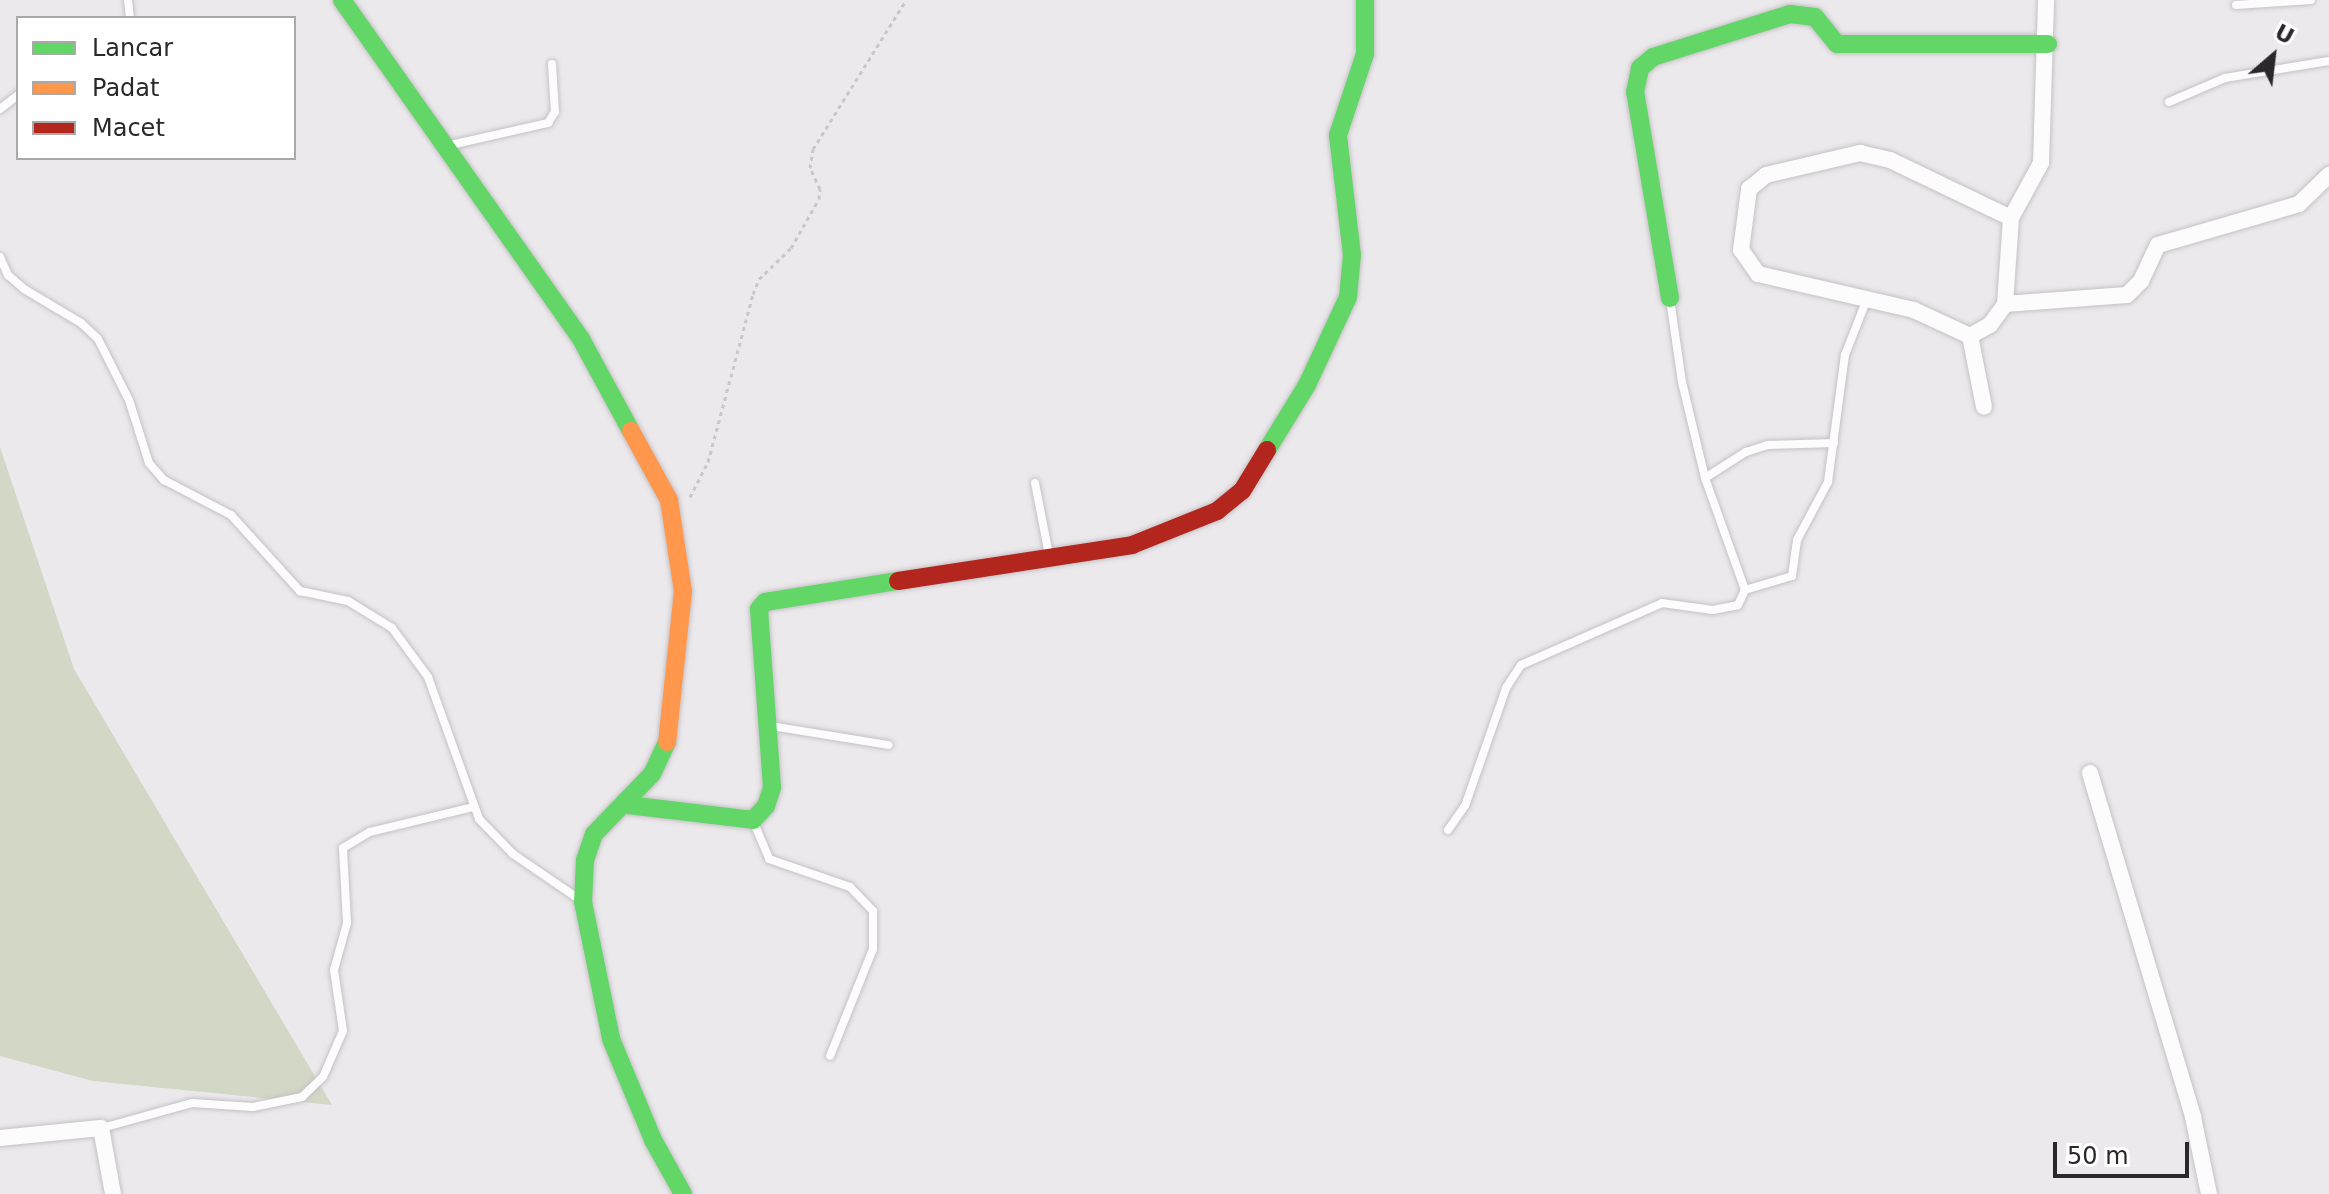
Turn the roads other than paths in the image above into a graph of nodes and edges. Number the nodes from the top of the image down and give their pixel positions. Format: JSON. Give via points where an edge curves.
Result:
{"nodes":[{"id":1,"x":342,"y":0,"type":"edge"},
{"id":2,"x":1365,"y":0,"type":"edge"},
{"id":3,"x":2046,"y":0,"type":"edge"},
{"id":4,"x":2311,"y":0,"type":"edge"},
{"id":5,"x":2236,"y":5,"type":"dead end"},
{"id":6,"x":2048,"y":44,"type":"junction"},
{"id":7,"x":2329,"y":61,"type":"edge"},
{"id":8,"x":552,"y":64,"type":"dead end"},
{"id":9,"x":16,"y":97,"type":"edge"},
{"id":10,"x":2169,"y":102,"type":"dead end"},
{"id":11,"x":0,"y":109,"type":"edge"},
{"id":12,"x":445,"y":147,"type":"junction"},
{"id":13,"x":2329,"y":175,"type":"edge"},
{"id":14,"x":2011,"y":218,"type":"junction"},
{"id":15,"x":0,"y":257,"type":"edge"},
{"id":16,"x":1670,"y":298,"type":"joint"},
{"id":17,"x":1867,"y":298,"type":"junction"},
{"id":18,"x":2005,"y":304,"type":"junction"},
{"id":19,"x":1970,"y":336,"type":"junction"},
{"id":20,"x":1984,"y":407,"type":"dead end"},
{"id":21,"x":1834,"y":443,"type":"junction"},
{"id":22,"x":1705,"y":478,"type":"junction"},
{"id":23,"x":1035,"y":483,"type":"dead end"},
{"id":24,"x":1050,"y":560,"type":"junction"},
{"id":25,"x":1745,"y":590,"type":"junction"},
{"id":26,"x":771,"y":726,"type":"junction"},
{"id":27,"x":888,"y":745,"type":"dead end"},
{"id":28,"x":2090,"y":773,"type":"dead end"},
{"id":29,"x":628,"y":805,"type":"junction"},
{"id":30,"x":473,"y":807,"type":"junction"},
{"id":31,"x":753,"y":820,"type":"junction"},
{"id":32,"x":1448,"y":830,"type":"dead end"},
{"id":33,"x":583,"y":902,"type":"junction"},
{"id":34,"x":830,"y":1056,"type":"dead end"},
{"id":35,"x":101,"y":1128,"type":"junction"},
{"id":36,"x":0,"y":1138,"type":"edge"},
{"id":37,"x":113,"y":1194,"type":"edge"},
{"id":38,"x":683,"y":1194,"type":"edge"},
{"id":39,"x":2209,"y":1194,"type":"edge"}],
"edges":[{"from":1,"to":12,"type":"street"},
{"from":2,"to":24,"type":"street","via":[[1365,54],[1338,135],[1352,273],[1342,317],[1307,385],[1242,491],[1225,506],[1161,537]]},
{"from":3,"to":6,"type":"street"},
{"from":4,"to":5,"type":"lane"},
{"from":6,"to":14,"type":"street","via":[[2041,163]]},
{"from":6,"to":16,"type":"street","via":[[1837,44],[1815,17],[1790,14],[1653,57],[1640,68],[1635,92]]},
{"from":7,"to":10,"type":"lane","via":[[2225,78]]},
{"from":8,"to":12,"type":"lane","via":[[555,112],[548,123]]},
{"from":9,"to":11,"type":"lane"},
{"from":12,"to":29,"type":"street","via":[[604,375],[653,463],[673,517],[683,591],[679,687],[665,752]]},
{"from":13,"to":18,"type":"street","via":[[2299,204],[2158,245],[2141,281],[2127,295]]},
{"from":14,"to":17,"type":"street","via":[[1876,155],[1845,154],[1755,181],[1746,198],[1741,250],[1749,268]]},
{"from":14,"to":18,"type":"street"},
{"from":15,"to":30,"type":"lane","via":[[8,275],[24,289],[98,339],[129,400],[149,463],[164,480],[231,515],[300,591],[348,601],[392,628],[409,647],[428,677]]},
{"from":16,"to":22,"type":"lane","via":[[1682,382]]},
{"from":17,"to":19,"type":"street","via":[[1914,310]]},
{"from":17,"to":21,"type":"lane","via":[[1845,355]]},
{"from":18,"to":19,"type":"street","via":[[1990,325]]},
{"from":19,"to":20,"type":"street"},
{"from":21,"to":22,"type":"lane","via":[[1768,445],[1746,452]]},
{"from":21,"to":25,"type":"lane","via":[[1828,482],[1797,540],[1792,576]]},
{"from":22,"to":25,"type":"lane"},
{"from":23,"to":24,"type":"lane"},
{"from":24,"to":26,"type":"street","via":[[765,602],[759,609]]},
{"from":25,"to":32,"type":"lane","via":[[1738,605],[1713,610],[1662,603],[1521,665],[1506,688],[1465,806]]},
{"from":26,"to":27,"type":"lane"},
{"from":26,"to":31,"type":"street","via":[[771,797]]},
{"from":28,"to":39,"type":"street","via":[[2193,1117]]},
{"from":29,"to":31,"type":"street"},
{"from":29,"to":33,"type":"street","via":[[601,826],[589,844]]},
{"from":30,"to":33,"type":"lane","via":[[513,854]]},
{"from":30,"to":35,"type":"lane","via":[[370,832],[343,848],[347,923],[334,970],[343,1031],[323,1077],[302,1097],[253,1107],[192,1103]]},
{"from":31,"to":34,"type":"lane","via":[[769,859],[850,887],[873,911],[873,949]]},
{"from":33,"to":38,"type":"street","via":[[611,1039],[653,1140]]},
{"from":35,"to":36,"type":"street"},
{"from":35,"to":37,"type":"street"}]}
